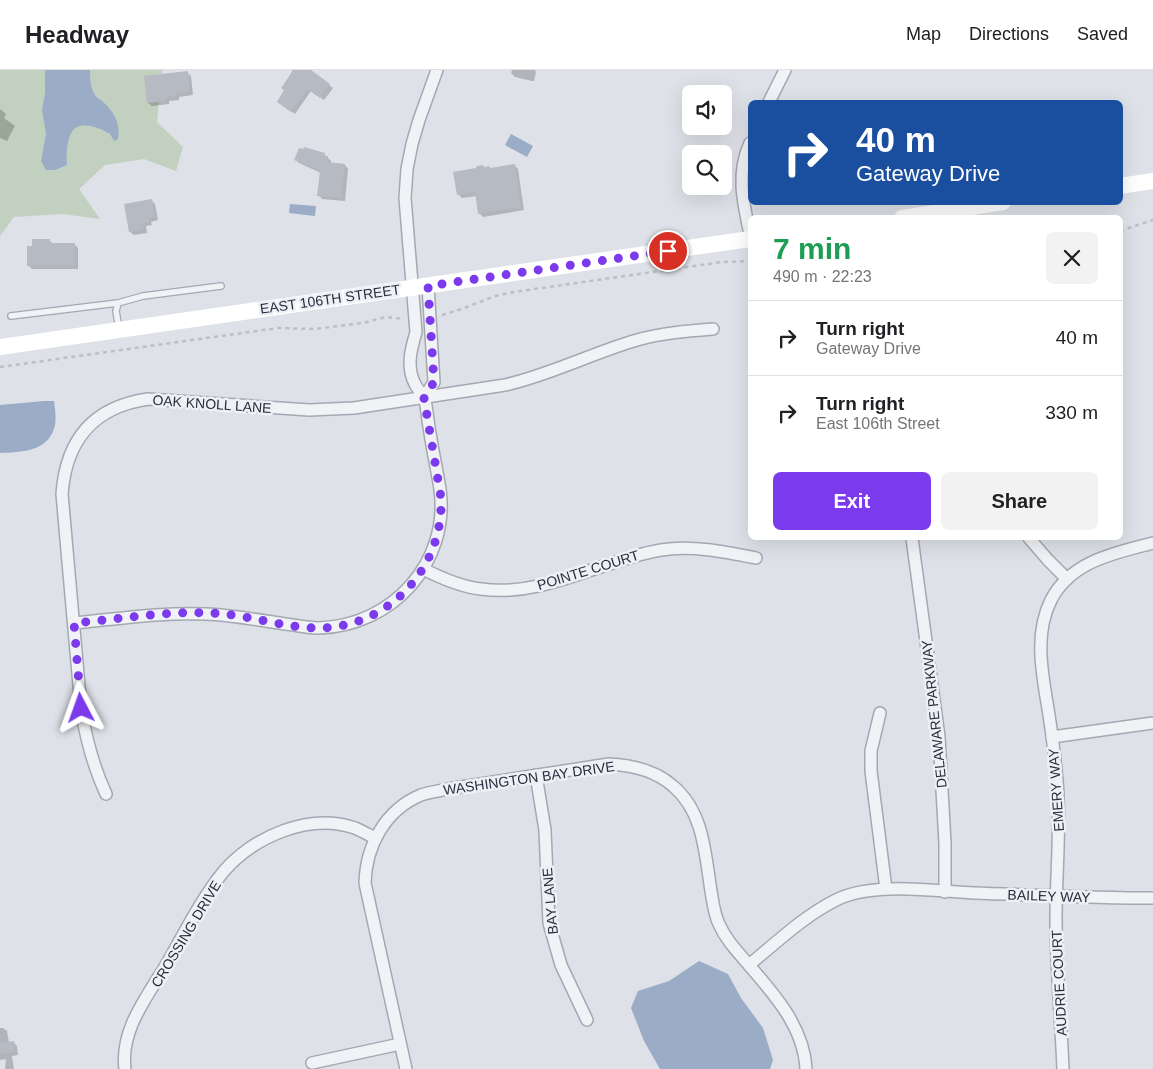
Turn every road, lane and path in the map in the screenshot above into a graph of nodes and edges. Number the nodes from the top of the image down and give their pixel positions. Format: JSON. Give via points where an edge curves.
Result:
{"nodes":[{"id":1,"x":437,"y":70,"type":"edge"},
{"id":2,"x":785,"y":70,"type":"edge"},
{"id":3,"x":770,"y":100,"type":"edge"},
{"id":4,"x":748,"y":148,"type":"edge"},
{"id":5,"x":1153,"y":181,"type":"edge"},
{"id":6,"x":1123,"y":186,"type":"edge"},
{"id":7,"x":984,"y":205,"type":"edge"},
{"id":8,"x":921,"y":215,"type":"edge"},
{"id":9,"x":1153,"y":220,"type":"edge"},
{"id":10,"x":748,"y":225,"type":"edge"},
{"id":11,"x":1123,"y":230,"type":"edge"},
{"id":12,"x":748,"y":239,"type":"edge"},
{"id":13,"x":748,"y":261,"type":"edge"},
{"id":14,"x":221,"y":286,"type":"dead end"},
{"id":15,"x":420,"y":287,"type":"junction"},
{"id":16,"x":118,"y":303,"type":"junction"},
{"id":17,"x":11,"y":316,"type":"dead end"},
{"id":18,"x":430,"y":316,"type":"junction"},
{"id":19,"x":415,"y":318,"type":"junction"},
{"id":20,"x":713,"y":329,"type":"dead end"},
{"id":21,"x":119,"y":330,"type":"junction"},
{"id":22,"x":0,"y":347,"type":"edge"},
{"id":23,"x":0,"y":367,"type":"edge"},
{"id":24,"x":424,"y":398,"type":"junction"},
{"id":25,"x":912,"y":540,"type":"edge"},
{"id":26,"x":1031,"y":540,"type":"edge"},
{"id":27,"x":1153,"y":543,"type":"edge"},
{"id":28,"x":756,"y":558,"type":"dead end"},
{"id":29,"x":423,"y":570,"type":"junction"},
{"id":30,"x":1068,"y":578,"type":"junction"},
{"id":31,"x":74,"y":623,"type":"junction"},
{"id":32,"x":880,"y":713,"type":"dead end"},
{"id":33,"x":1153,"y":723,"type":"edge"},
{"id":34,"x":1052,"y":737,"type":"junction"},
{"id":35,"x":536,"y":775,"type":"junction"},
{"id":36,"x":106,"y":794,"type":"dead end"},
{"id":37,"x":375,"y":838,"type":"junction"},
{"id":38,"x":886,"y":890,"type":"junction"},
{"id":39,"x":945,"y":892,"type":"junction"},
{"id":40,"x":1056,"y":896,"type":"junction"},
{"id":41,"x":1153,"y":898,"type":"edge"},
{"id":42,"x":749,"y":965,"type":"junction"},
{"id":43,"x":587,"y":1020,"type":"dead end"},
{"id":44,"x":400,"y":1044,"type":"junction"},
{"id":45,"x":312,"y":1063,"type":"dead end"},
{"id":46,"x":125,"y":1069,"type":"edge"},
{"id":47,"x":406,"y":1069,"type":"edge"},
{"id":48,"x":806,"y":1069,"type":"edge"},
{"id":49,"x":1063,"y":1069,"type":"edge"}],
"edges":[{"from":1,"to":15,"type":"street","via":[[419,120],[407,169],[405,198]]},
{"from":2,"to":3,"type":"street"},
{"from":4,"to":10,"type":"street","via":[[742,163],[741,183]]},
{"from":5,"to":6,"type":"main road"},
{"from":7,"to":8,"type":"main road"},
{"from":9,"to":11,"type":"path"},
{"from":12,"to":15,"type":"main road","name":"EAST 106TH STREET"},
{"from":13,"to":18,"type":"path","via":[[514,292]]},
{"from":14,"to":16,"type":"lane","via":[[143,296]]},
{"from":15,"to":18,"type":"street"},
{"from":15,"to":19,"type":"street"},
{"from":15,"to":21,"type":"main road","name":"EAST 106TH STREET"},
{"from":16,"to":17,"type":"lane"},
{"from":16,"to":21,"type":"lane"},
{"from":18,"to":24,"type":"street","via":[[434,382]]},
{"from":19,"to":23,"type":"path","via":[[386,317],[314,329],[278,328]]},
{"from":19,"to":24,"type":"street","via":[[416,332],[410,350],[411,371],[414,384]]},
{"from":20,"to":24,"type":"street","name":"OAK KNOLL LANE","via":[[636,340],[529,380]]},
{"from":21,"to":22,"type":"main road","name":"EAST 106TH STREET"},
{"from":24,"to":29,"type":"street","via":[[442,509],[430,557]]},
{"from":24,"to":31,"type":"street","name":"OAK KNOLL LANE","via":[[354,408],[309,410],[148,399],[119,406],[101,416],[90,425],[72,451],[63,477]]},
{"from":25,"to":39,"type":"street","name":"DELAWARE PARKWAY","via":[[939,737]]},
{"from":26,"to":30,"type":"street"},
{"from":27,"to":30,"type":"street","name":"EMERY WAY","via":[[1105,556]]},
{"from":28,"to":29,"type":"street","name":"POINTE COURT","via":[[714,551],[664,549],[631,556],[536,587],[497,591],[457,583]]},
{"from":29,"to":31,"type":"street","via":[[408,590],[388,606],[367,618],[335,626],[317,628],[203,613]]},
{"from":30,"to":34,"type":"street","name":"EMERY WAY","via":[[1052,598],[1041,630],[1040,650]]},
{"from":31,"to":36,"type":"street","name":"OAK KNOLL LANE","via":[[85,737]]},
{"from":32,"to":38,"type":"street","via":[[871,750],[870,771]]},
{"from":33,"to":34,"type":"street"},
{"from":34,"to":40,"type":"street","name":"EMERY WAY","via":[[1059,822]]},
{"from":35,"to":37,"type":"street","name":"WASHINGTON BAY DRIVE","via":[[422,794],[392,814]]},
{"from":35,"to":42,"type":"street","name":"WASHINGTON BAY DRIVE","via":[[609,764],[626,765],[642,769],[673,786],[691,807],[702,832],[718,922],[727,939]]},
{"from":35,"to":43,"type":"street","name":"BAY LANE","via":[[544,830],[549,923],[561,965]]},
{"from":37,"to":44,"type":"street","name":"WASHINGTON BAY DRIVE","via":[[365,867],[365,883]]},
{"from":37,"to":46,"type":"street","name":"CROSSING DRIVE","via":[[354,828],[306,825],[279,832],[241,854],[211,888],[129,1029]]},
{"from":38,"to":39,"type":"street","name":"BAILEY WAY"},
{"from":38,"to":42,"type":"street","name":"BAILEY WAY","via":[[839,899],[804,920]]},
{"from":39,"to":40,"type":"street","name":"BAILEY WAY"},
{"from":40,"to":41,"type":"street","name":"BAILEY WAY"},
{"from":40,"to":49,"type":"street","name":"AUDRIE COURT"},
{"from":42,"to":48,"type":"street","name":"WASHINGTON BAY DRIVE","via":[[789,1017],[802,1048]]},
{"from":44,"to":45,"type":"street"},
{"from":44,"to":47,"type":"street","name":"WASHINGTON BAY DRIVE"}]}
